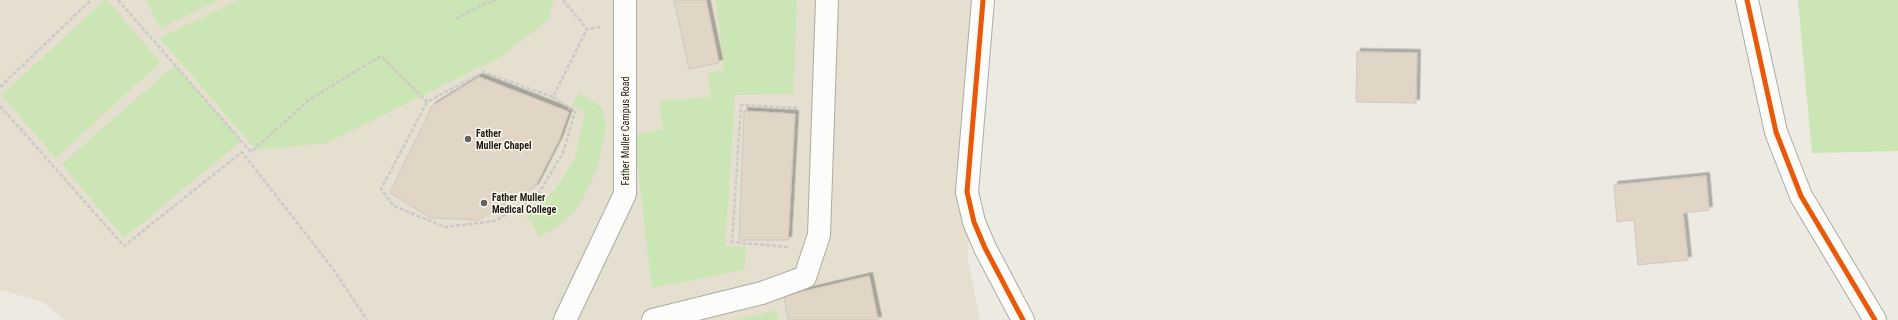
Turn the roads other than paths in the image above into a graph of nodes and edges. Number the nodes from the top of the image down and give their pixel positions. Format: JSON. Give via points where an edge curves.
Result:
{"nodes":[{"id":1,"x":625,"y":0,"type":"edge"},
{"id":2,"x":827,"y":0,"type":"edge"},
{"id":3,"x":984,"y":0,"type":"edge"},
{"id":4,"x":1747,"y":0,"type":"edge"},
{"id":5,"x":565,"y":320,"type":"edge"},
{"id":6,"x":653,"y":320,"type":"edge"},
{"id":7,"x":1023,"y":320,"type":"edge"},
{"id":8,"x":1875,"y":320,"type":"edge"}],
"edges":[{"from":1,"to":5,"type":"street","name":"Father Muller Campus Road","via":[[625,194]]},
{"from":2,"to":6,"type":"street","via":[[819,235],[805,277],[762,293]]},
{"from":3,"to":7,"type":"street","via":[[967,192],[976,228]]},
{"from":4,"to":8,"type":"street","via":[[1776,132],[1796,182]]}]}
